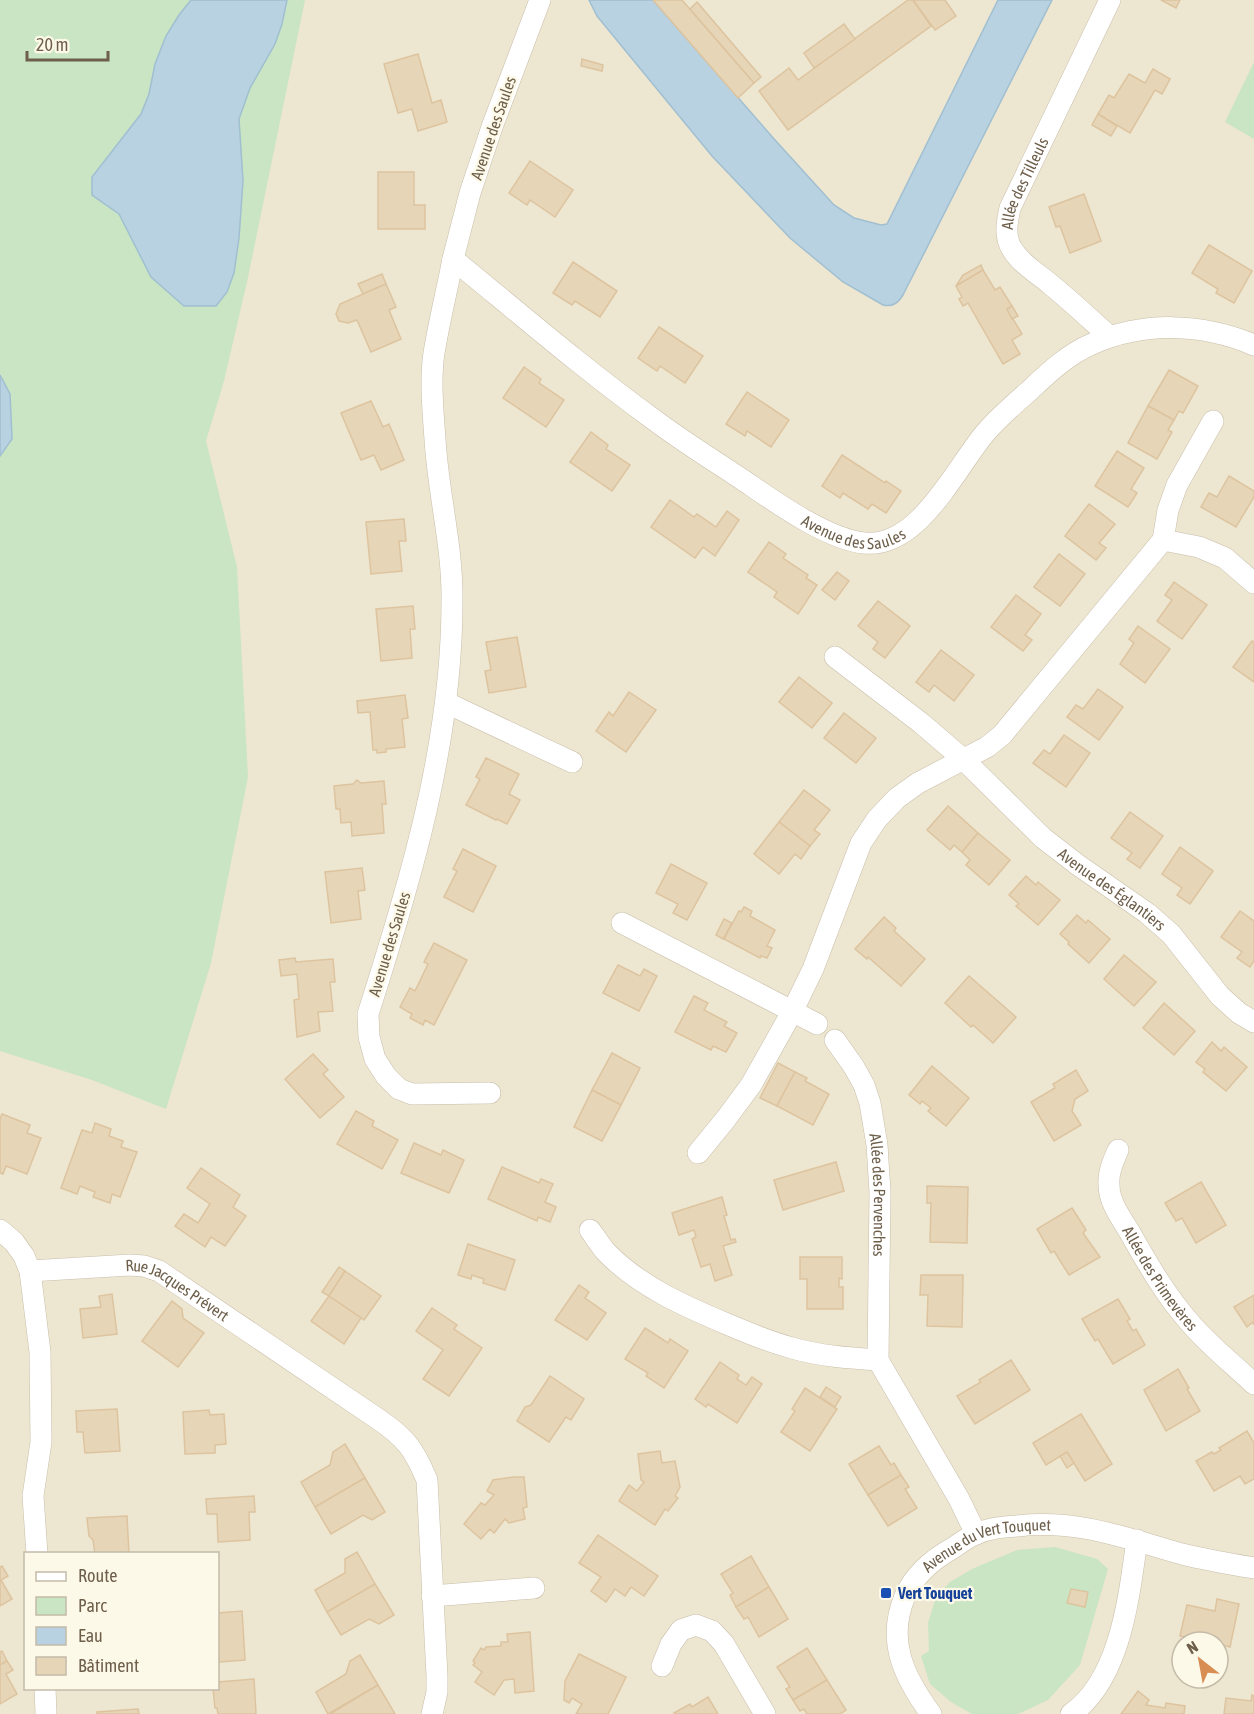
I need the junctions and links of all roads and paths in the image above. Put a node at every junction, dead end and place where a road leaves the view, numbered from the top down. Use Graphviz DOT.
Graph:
graph roads {
  1 [pos="540,0"];
  2 [pos="1110,0"];
  3 [pos="453,259"];
  4 [pos="1110,337"];
  5 [pos="1254,345"];
  6 [pos="1213,420"];
  7 [pos="1163,540"];
  8 [pos="1254,583"];
  9 [pos="835,657"];
  10 [pos="447,703"];
  11 [pos="963,759"];
  12 [pos="572,762"];
  13 [pos="622,923"];
  14 [pos="792,1012"];
  15 [pos="1254,1022"];
  16 [pos="817,1024"];
  17 [pos="835,1040"];
  18 [pos="490,1093"];
  19 [pos="1118,1150"];
  20 [pos="698,1153"];
  21 [pos="0,1230"];
  22 [pos="590,1230"];
  23 [pos="30,1271"];
  24 [pos="878,1360"];
  25 [pos="1254,1384"];
  26 [pos="976,1534"];
  27 [pos="1137,1540"];
  28 [pos="37,1552"];
  29 [pos="1254,1568"];
  30 [pos="534,1588"];
  31 [pos="432,1596"];
  32 [pos="662,1666"];
  33 [pos="45,1690"];
  34 [pos="46,1714"];
  35 [pos="432,1714"];
  36 [pos="765,1714"];
  37 [pos="931,1714"];
  38 [pos="1071,1714"];
  1 -- 3 [label="street, Avenue des Saules"];
  2 -- 4 [label="street, Allée des Tilleuls"];
  3 -- 4 [label="street, Avenue des Saules"];
  3 -- 10 [label="street, Avenue des Saules"];
  4 -- 5 [label="street, Avenue des Saules"];
  6 -- 7 [label="street"];
  7 -- 8 [label="street"];
  7 -- 11 [label="street"];
  9 -- 11 [label="street, Avenue des Églantiers"];
  10 -- 12 [label="street"];
  10 -- 18 [label="street, Avenue des Saules"];
  11 -- 14 [label="street"];
  11 -- 15 [label="street, Avenue des Églantiers"];
  13 -- 14 [label="street"];
  14 -- 16 [label="street"];
  14 -- 20 [label="street"];
  17 -- 24 [label="street, Allée des Pervenches"];
  19 -- 25 [label="street, Allée des Primevères"];
  21 -- 23 [label="street"];
  22 -- 24 [label="street"];
  23 -- 28 [label="street"];
  23 -- 31 [label="street, Rue Jacques Prévert"];
  24 -- 26 [label="street"];
  26 -- 27 [label="street, Avenue du Vert Touquet"];
  26 -- 37 [label="street, Avenue du Vert Touquet"];
  27 -- 29 [label="street, Avenue du Vert Touquet"];
  27 -- 38 [label="street"];
  30 -- 31 [label="street"];
  31 -- 35 [label="street, Rue Jacques Prévert"];
  32 -- 36 [label="street"];
  33 -- 34 [label="street"];
}
